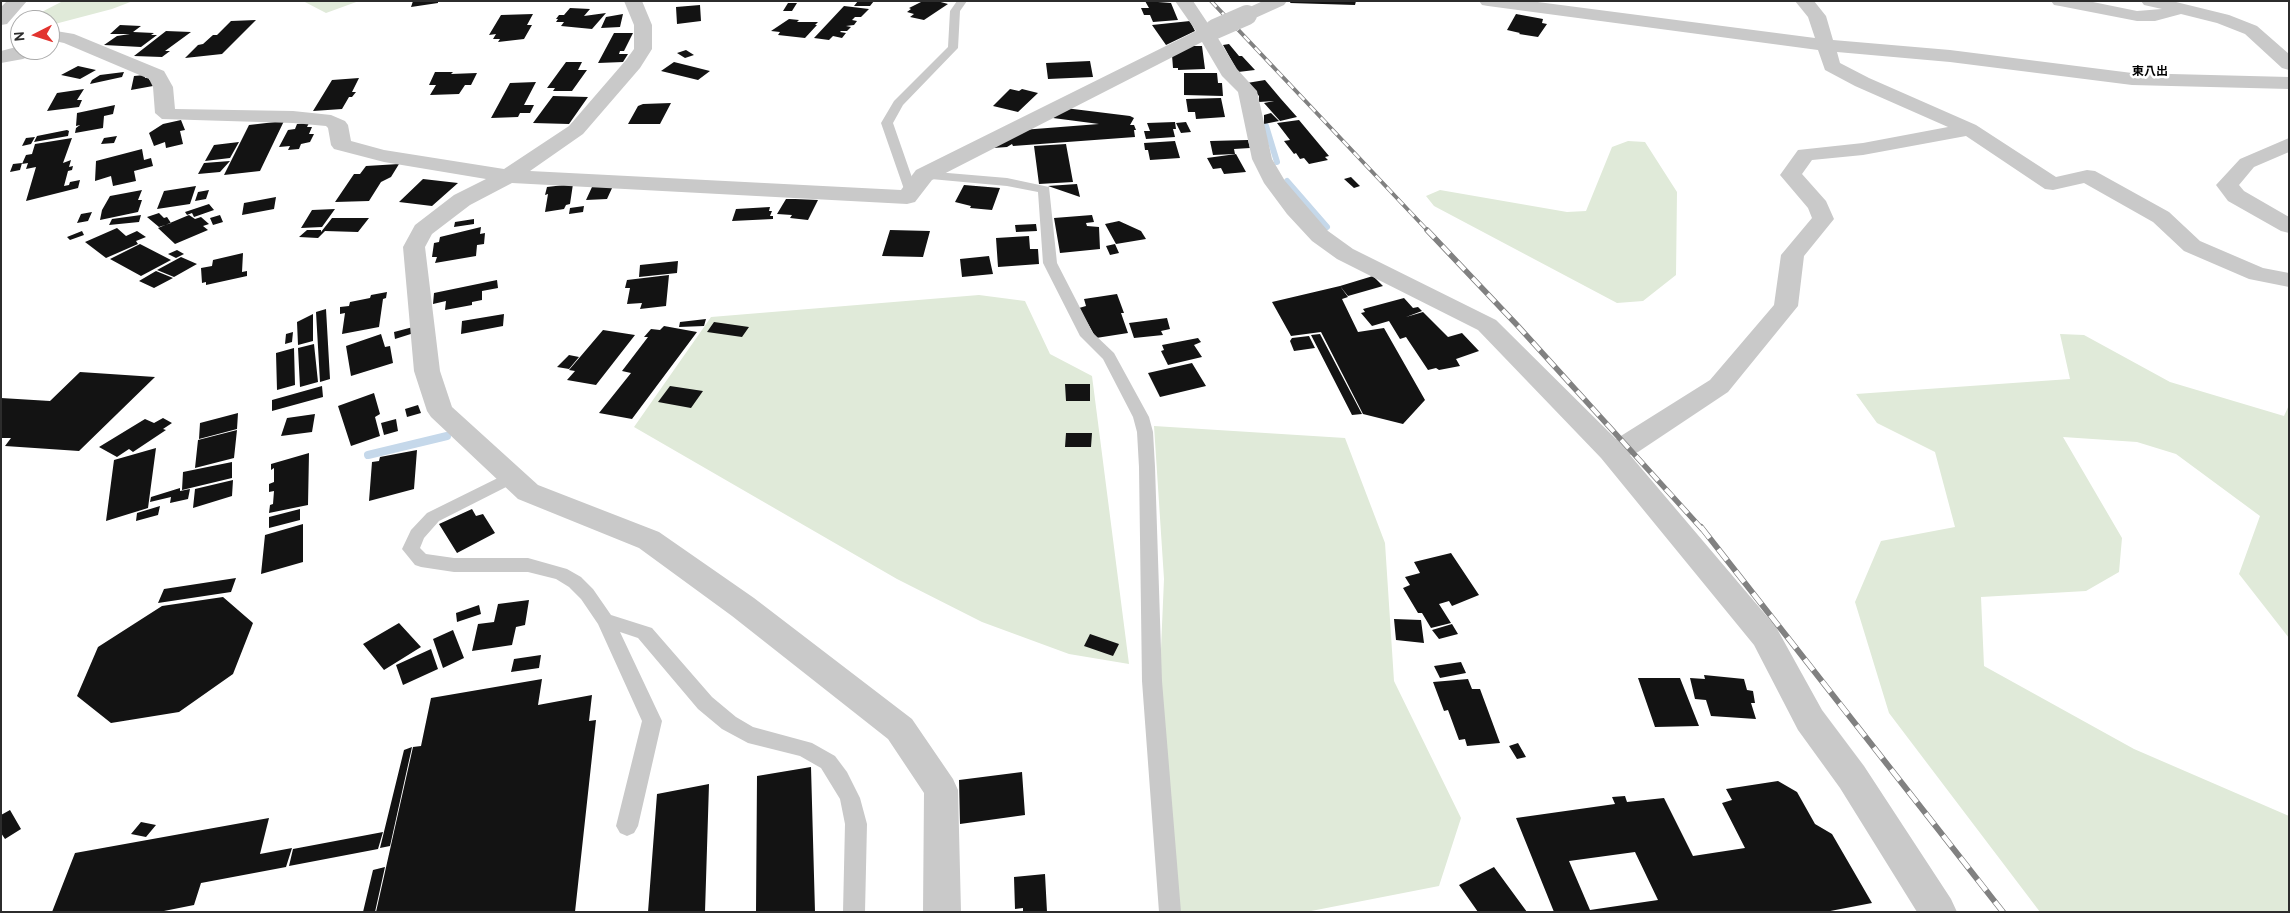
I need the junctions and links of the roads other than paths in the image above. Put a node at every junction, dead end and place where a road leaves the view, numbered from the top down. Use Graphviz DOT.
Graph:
graph roads {
  1 [pos="18,1"];
  2 [pos="633,1"];
  3 [pos="962,1"];
  4 [pos="1184,1"];
  5 [pos="1278,1"];
  6 [pos="1488,1"];
  7 [pos="1804,1"];
  8 [pos="2060,1"];
  9 [pos="2150,1"];
  10 [pos="2185,6"];
  11 [pos="1,20"];
  12 [pos="1211,31"];
  13 [pos="60,36"];
  14 [pos="1824,45"];
  15 [pos="2289,64"];
  16 [pos="2289,83"];
  17 [pos="1969,129"];
  18 [pos="2285,149"];
  19 [pos="924,175"];
  20 [pos="508,176"];
  21 [pos="911,192"];
  22 [pos="2289,226"];
  23 [pos="2288,279"];
  24 [pos="1611,451"];
  25 [pos="512,477"];
  26 [pos="605,620"];
  27 [pos="628,826"];
  28 [pos="854,912"];
  29 [pos="942,912"];
  30 [pos="1170,912"];
  31 [pos="1938,912"];
  1 -- 11 [label="street"];
  2 -- 20 [label="street"];
  3 -- 21 [label="lane"];
  4 -- 12 [label="street"];
  5 -- 12 [label="street, bridge"];
  6 -- 14 [label="street"];
  7 -- 14 [label="street"];
  8 -- 10 [label="street"];
  9 -- 10 [label="street"];
  10 -- 15 [label="street"];
  12 -- 19 [label="street"];
  12 -- 24 [label="street"];
  13 -- 20 [label="street"];
  14 -- 16 [label="street"];
  14 -- 17 [label="street"];
  17 -- 23 [label="street"];
  17 -- 24 [label="street"];
  18 -- 22 [label="street"];
  19 -- 21 [label="street"];
  19 -- 30 [label="lane"];
  20 -- 21 [label="street"];
  20 -- 25 [label="street"];
  24 -- 31 [label="street"];
  25 -- 26 [label="lane"];
  25 -- 29 [label="street"];
  26 -- 27 [label="lane"];
  26 -- 28 [label="lane"];
}
